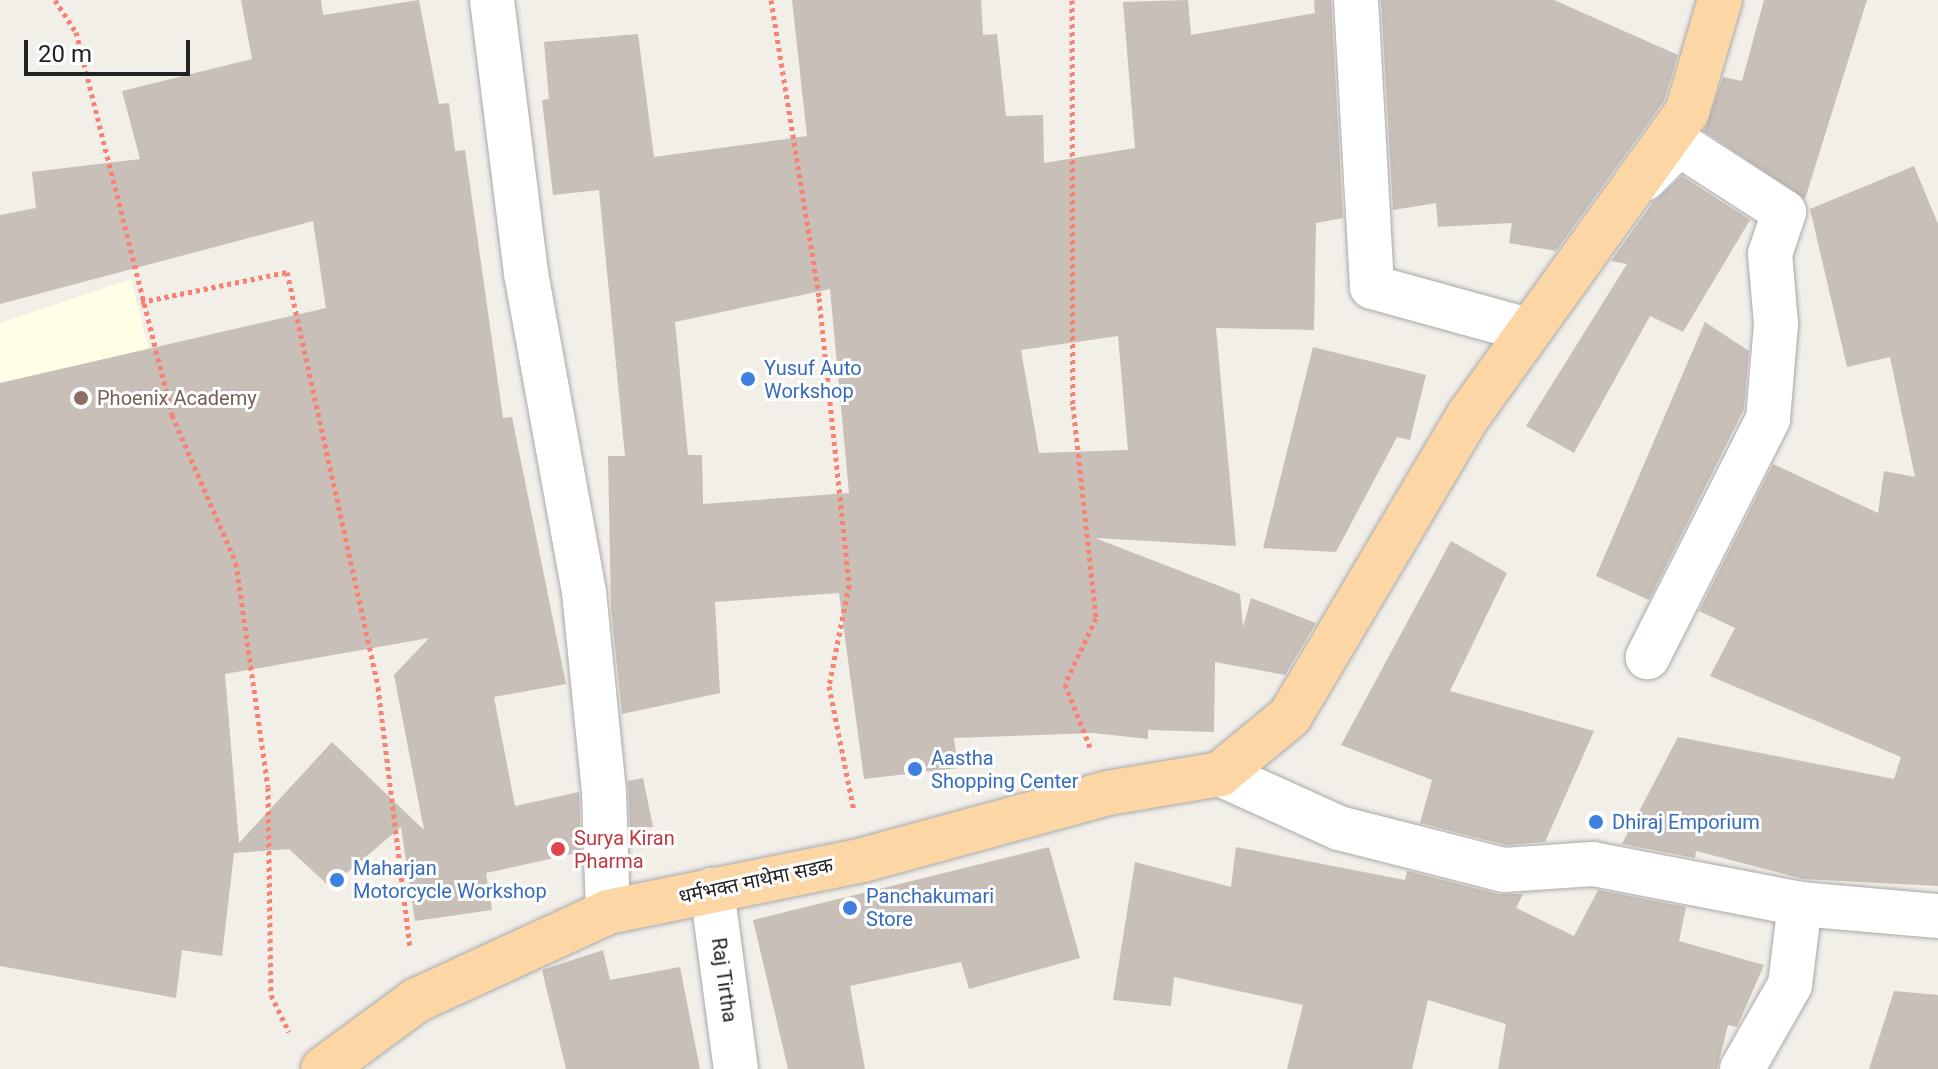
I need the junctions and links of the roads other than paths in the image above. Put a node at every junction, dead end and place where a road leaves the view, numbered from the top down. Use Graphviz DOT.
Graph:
graph roads {
  1 [pos="492,0"];
  2 [pos="1356,0"];
  3 [pos="1720,0"];
  4 [pos="1639,184"];
  5 [pos="1528,330"];
  6 [pos="1648,657"];
  7 [pos="1220,774"];
  8 [pos="712,890"];
  9 [pos="1800,904"];
  10 [pos="608,912"];
  11 [pos="1938,916"];
  12 [pos="309,1057"];
  13 [pos="736,1069"];
  14 [pos="1742,1069"];
  1 -- 10 [label="street"];
  2 -- 5 [label="street"];
  3 -- 4 [label="main road"];
  4 -- 5 [label="main road"];
  4 -- 6 [label="street"];
  5 -- 7 [label="main road"];
  7 -- 8 [label="main road, धर्मभक्त माथेमा सडक"];
  7 -- 9 [label="street"];
  8 -- 10 [label="main road, धर्मभक्त माथेमा सडक"];
  8 -- 13 [label="street, Raj Tirtha"];
  9 -- 11 [label="street"];
  9 -- 14 [label="street"];
  10 -- 12 [label="main road, धर्मभक्त माथेमा सडक"];
}
